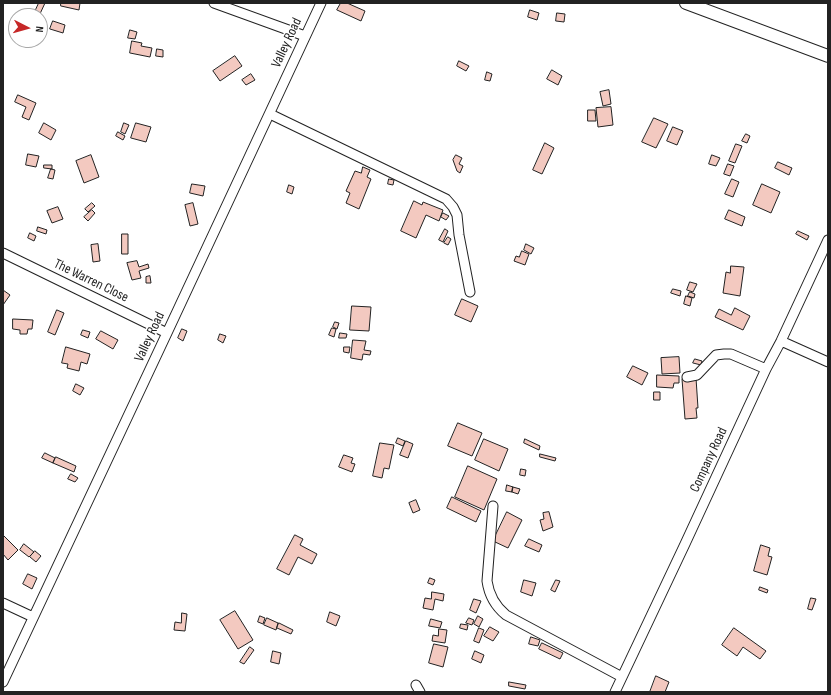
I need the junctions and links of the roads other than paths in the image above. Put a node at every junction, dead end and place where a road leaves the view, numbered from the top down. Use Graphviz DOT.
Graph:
graph roads {
  1 [pos="214,3"];
  2 [pos="321,3"];
  3 [pos="686,3"];
  4 [pos="710,7"];
  5 [pos="305,36"];
  6 [pos="828,56"];
  7 [pos="270,114"];
  8 [pos="828,240"];
  9 [pos="3,253"];
  10 [pos="470,292"];
  11 [pos="167,333"];
  12 [pos="781,341"];
  13 [pos="828,362"];
  14 [pos="766,369"];
  15 [pos="687,377"];
  16 [pos="493,506"];
  17 [pos="3,604"];
  18 [pos="33,617"];
  19 [pos="622,677"];
  20 [pos="3,682"];
  21 [pos="615,692"];
  1 -- 5 [label="street"];
  2 -- 5 [label="street, Valley Road"];
  3 -- 4 [label="main road"];
  4 -- 6 [label="main road"];
  5 -- 7 [label="street, Valley Road"];
  7 -- 10 [label="street"];
  7 -- 11 [label="street, Valley Road"];
  8 -- 12 [label="street, Company Road"];
  9 -- 11 [label="street, The Warren Close"];
  11 -- 18 [label="street, Valley Road"];
  12 -- 13 [label="street"];
  12 -- 14 [label="street, Company Road"];
  14 -- 15 [label="street"];
  14 -- 19 [label="street, Company Road"];
  16 -- 19 [label="street"];
  17 -- 18 [label="street"];
  18 -- 20 [label="street, Valley Road"];
  19 -- 21 [label="street, Company Road"];
}
